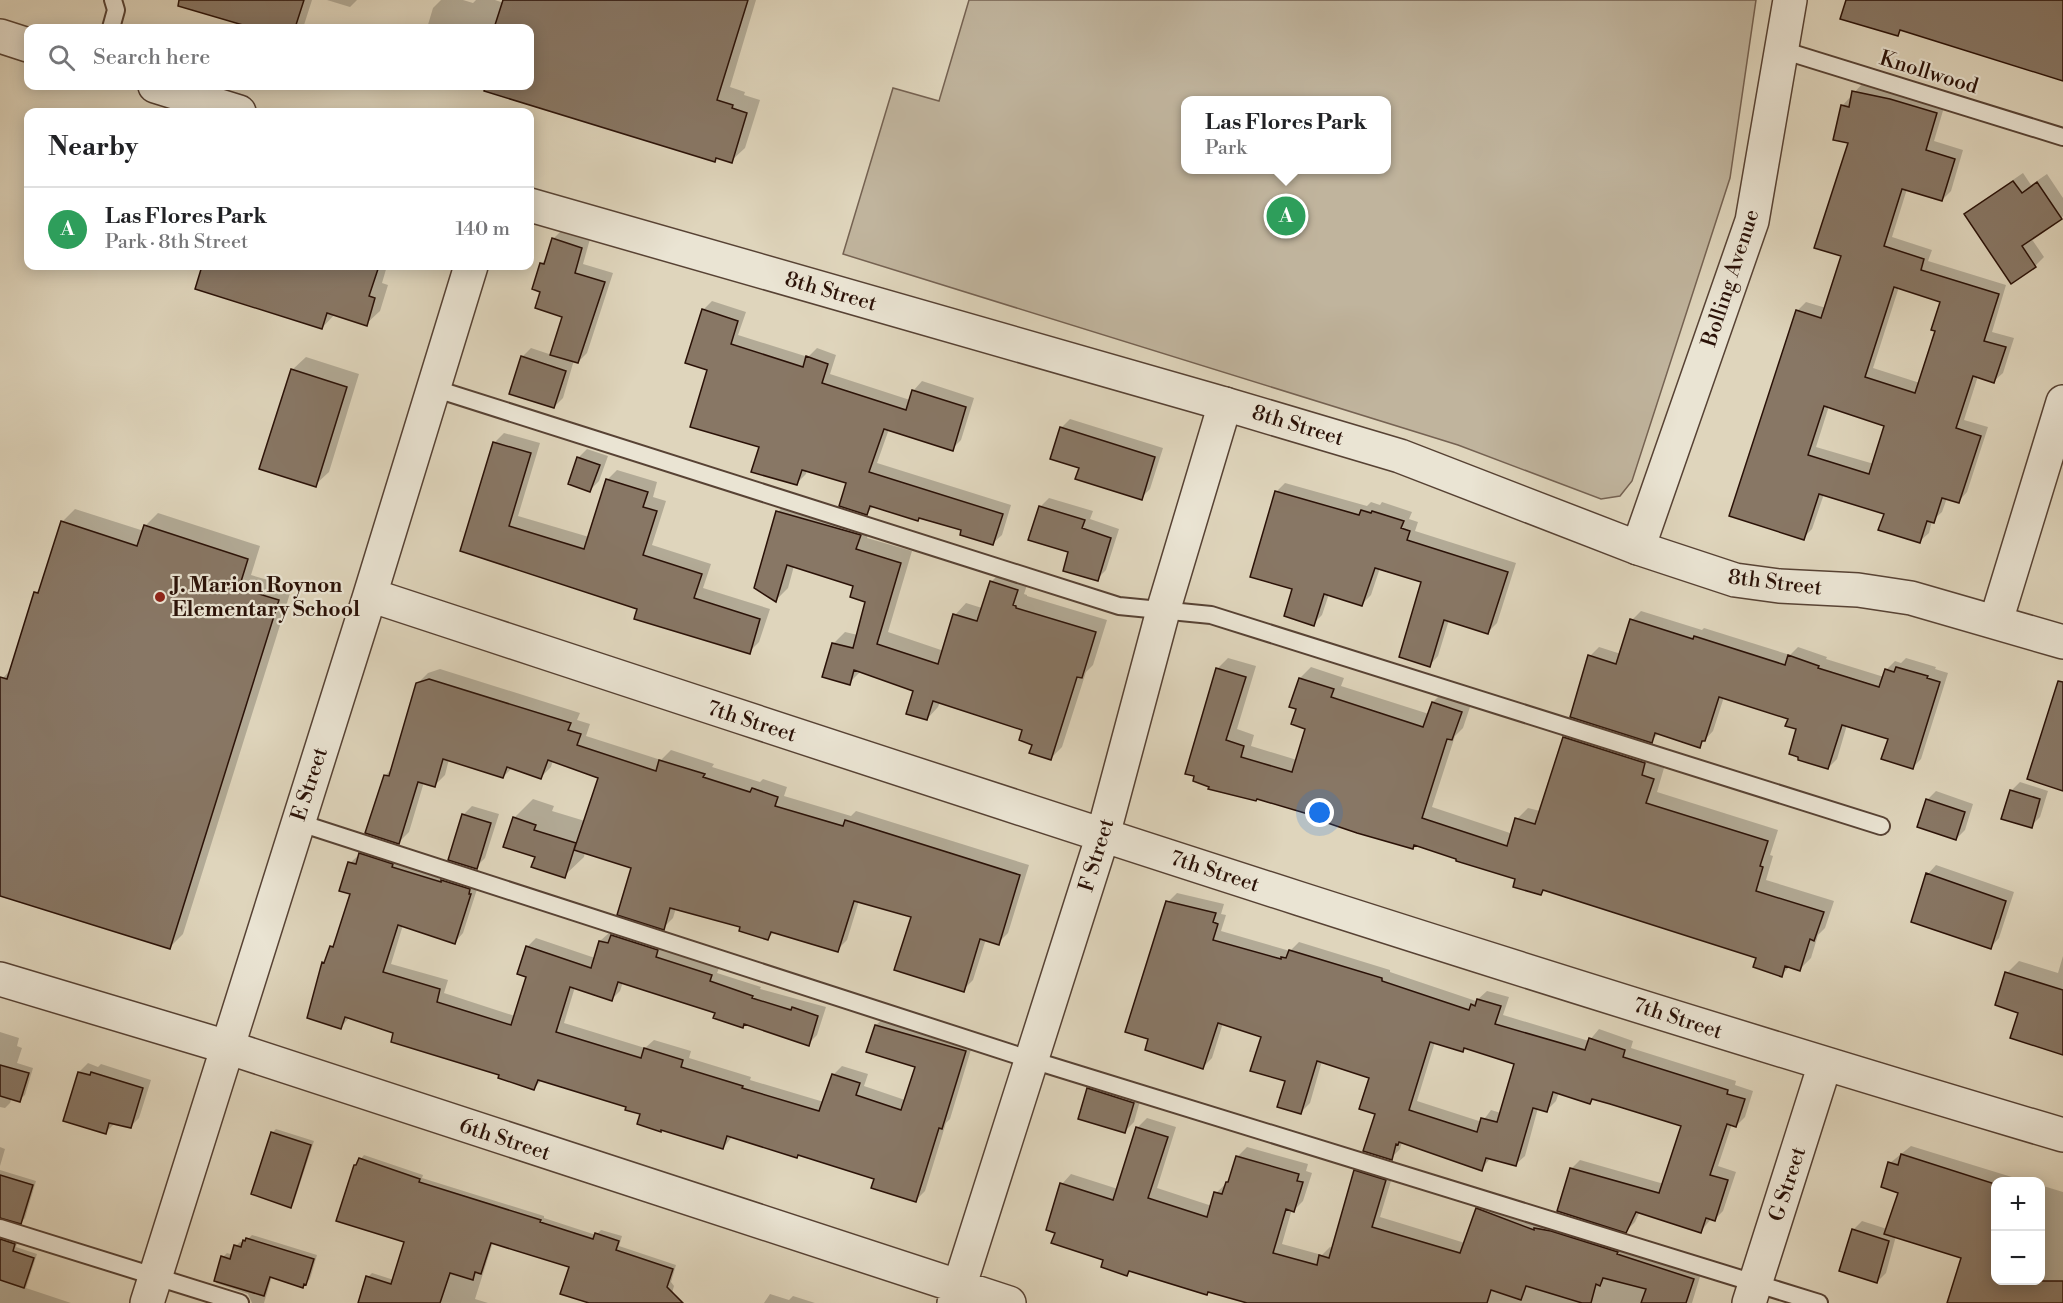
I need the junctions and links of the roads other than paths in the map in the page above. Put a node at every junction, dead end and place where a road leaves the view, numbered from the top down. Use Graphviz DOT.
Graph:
graph roads {
  1 [pos="113,0"];
  2 [pos="1790,0"];
  3 [pos="112,24"];
  4 [pos="0,36"];
  5 [pos="24,44"];
  6 [pos="1782,50"];
  7 [pos="168,90"];
  8 [pos="226,108"];
  9 [pos="2063,137"];
  10 [pos="534,206"];
  11 [pos="470,270"];
  12 [pos="433,388"];
  13 [pos="2063,402"];
  14 [pos="1225,404"];
  15 [pos="1638,548"];
  16 [pos="370,596"];
  17 [pos="1163,611"];
  18 [pos="1996,621"];
  19 [pos="2063,642"];
  20 [pos="297,822"];
  21 [pos="1881,826"];
  22 [pos="1103,836"];
  23 [pos="0,979"];
  24 [pos="227,1047"];
  25 [pos="1032,1060"];
  26 [pos="1825,1064"];
  27 [pos="2063,1135"];
  28 [pos="0,1227"];
  29 [pos="151,1290"];
  30 [pos="1752,1293"];
  31 [pos="956,1295"];
  32 [pos="240,1303"];
  33 [pos="1009,1303"];
  34 [pos="1820,1303"];
  1 -- 3 [label="lane"];
  2 -- 6 [label="street, Bolling Avenue"];
  4 -- 5 [label="street"];
  6 -- 9 [label="lane, Knollwood"];
  6 -- 15 [label="street, Bolling Avenue"];
  7 -- 8 [label="street"];
  10 -- 14 [label="street, 8th Street"];
  11 -- 12 [label="street, E Street"];
  12 -- 16 [label="street, E Street"];
  12 -- 17 [label="lane"];
  13 -- 18 [label="street"];
  14 -- 15 [label="street, 8th Street"];
  14 -- 17 [label="street, F Street"];
  15 -- 18 [label="street, 8th Street"];
  16 -- 20 [label="street, E Street"];
  16 -- 22 [label="street, 7th Street"];
  17 -- 21 [label="lane"];
  17 -- 22 [label="street, F Street"];
  18 -- 19 [label="street, 8th Street"];
  20 -- 24 [label="street, E Street"];
  20 -- 25 [label="lane"];
  22 -- 25 [label="street, F Street"];
  22 -- 26 [label="street, 7th Street"];
  23 -- 24 [label="street, 6th Street"];
  24 -- 29 [label="street, E Street"];
  24 -- 31 [label="street, 6th Street"];
  25 -- 30 [label="lane"];
  25 -- 31 [label="street, F Street"];
  26 -- 27 [label="street, 7th Street"];
  26 -- 30 [label="street, G Street"];
  28 -- 29 [label="lane"];
  29 -- 32 [label="lane"];
  30 -- 34 [label="lane"];
  31 -- 33 [label="street, 6th Street"];
}
